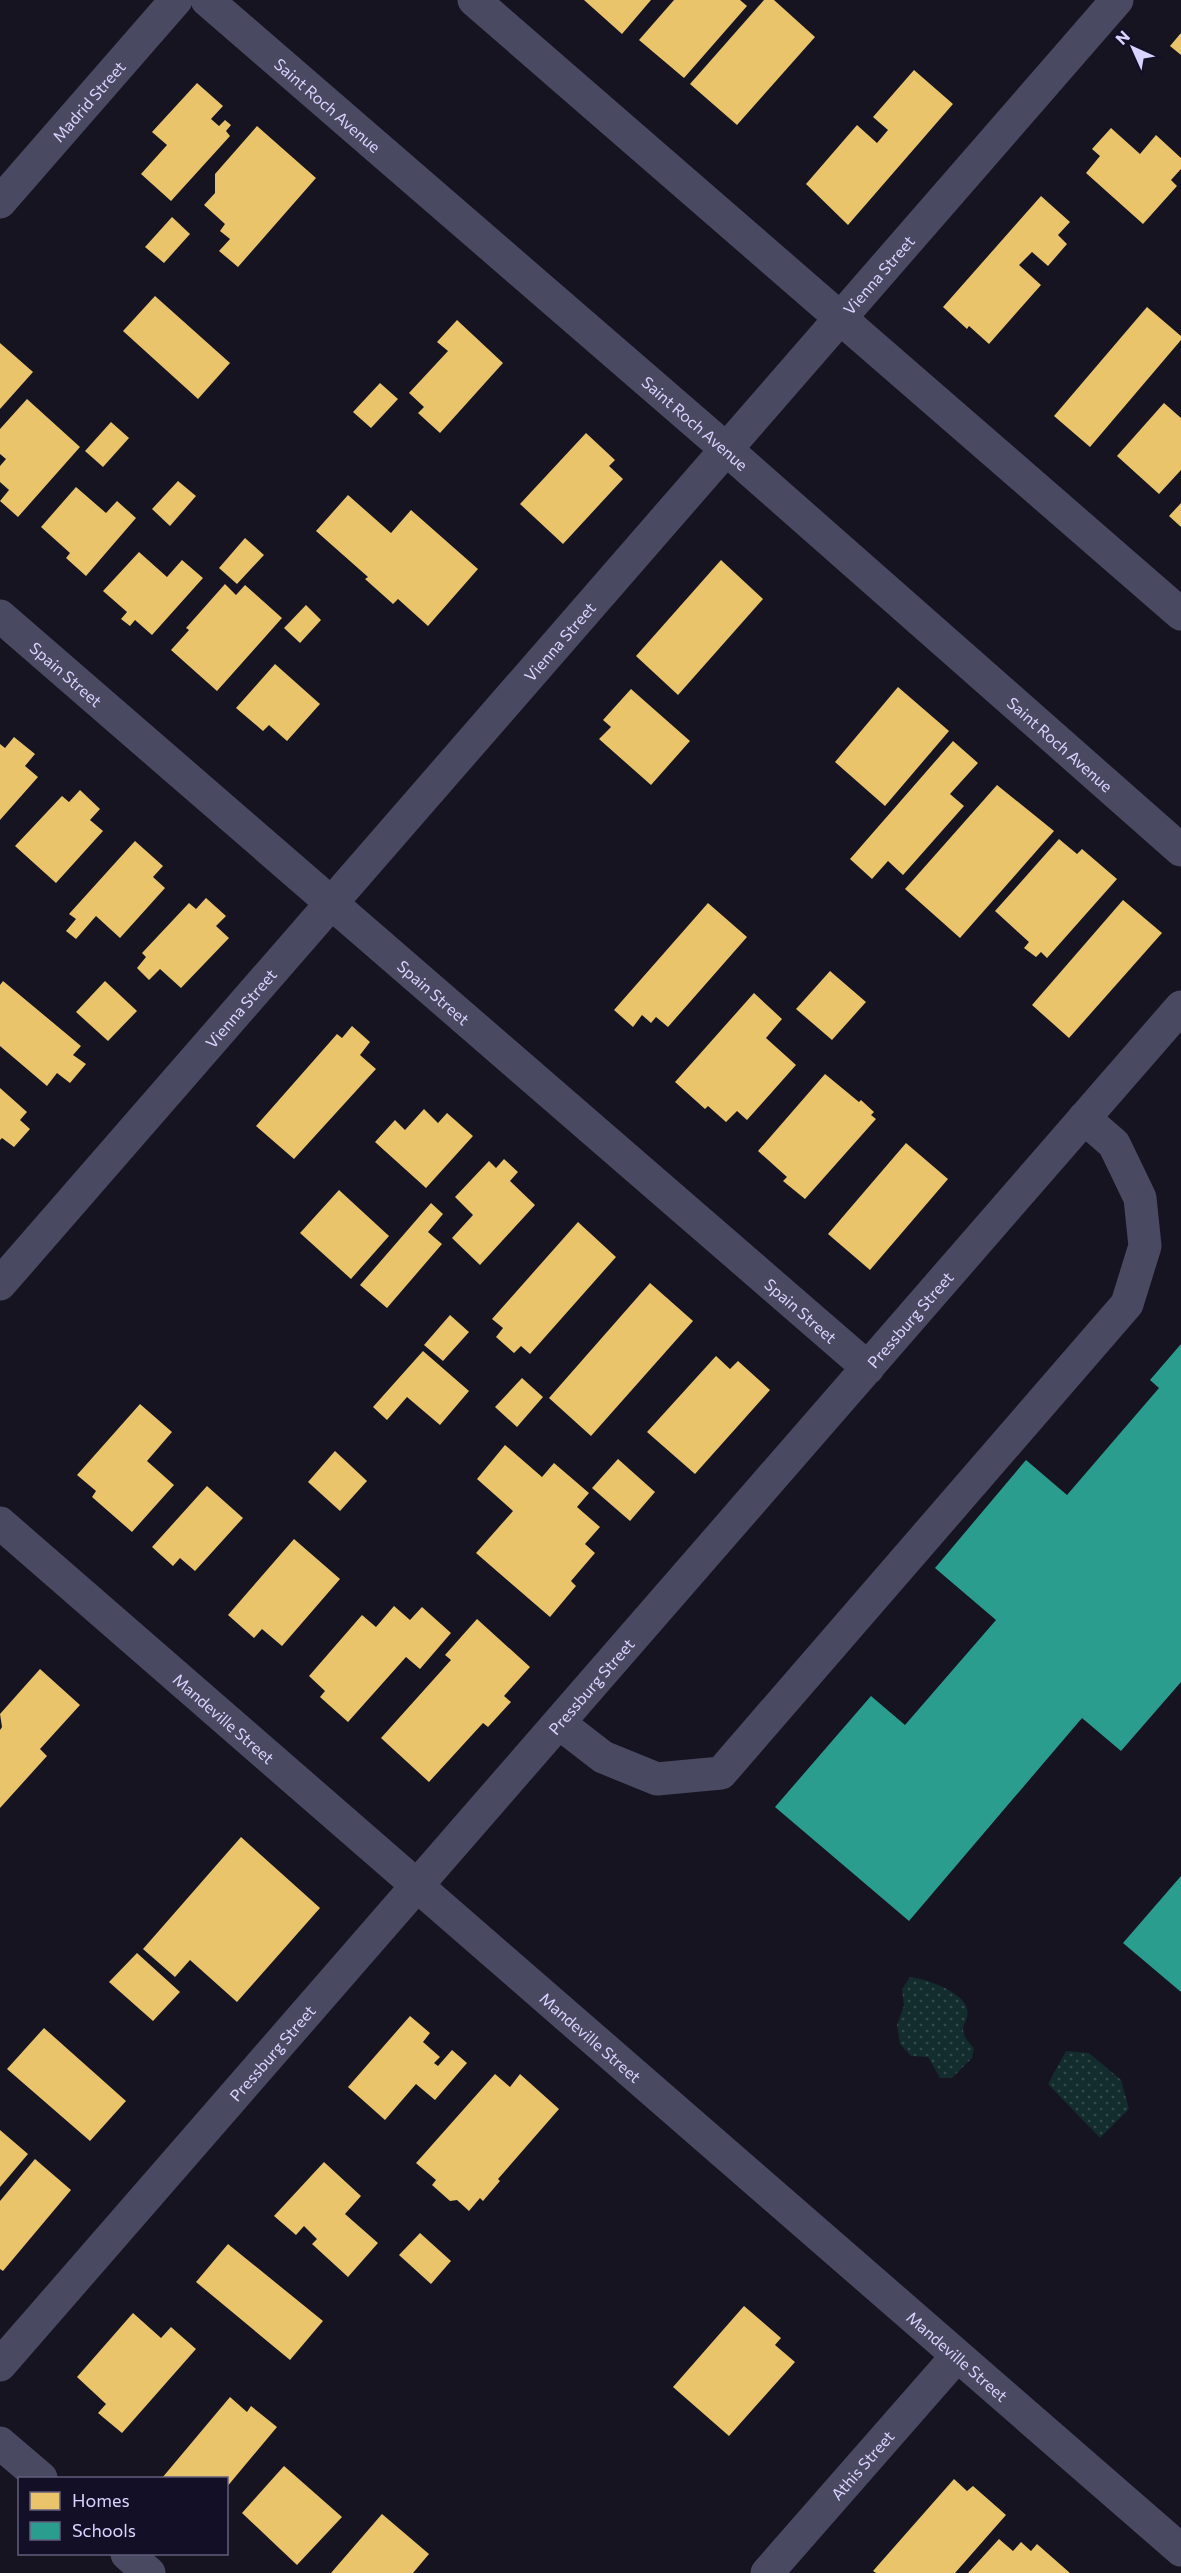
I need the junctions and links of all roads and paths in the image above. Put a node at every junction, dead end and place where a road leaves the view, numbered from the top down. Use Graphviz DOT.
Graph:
graph roads {
  1 [pos="176,0"];
  2 [pos="207,0"];
  3 [pos="474,0"];
  4 [pos="1117,0"];
  5 [pos="0,202"];
  6 [pos="840,318"];
  7 [pos="726,449"];
  8 [pos="1181,614"];
  9 [pos="0,616"];
  10 [pos="1181,850"];
  11 [pos="332,902"];
  12 [pos="1181,1007"];
  13 [pos="1084,1118"];
  14 [pos="0,1284"];
  15 [pos="868,1368"];
  16 [pos="0,1523"];
  17 [pos="559,1723"];
  18 [pos="417,1886"];
  19 [pos="957,2356"];
  20 [pos="0,2365"];
  21 [pos="0,2443"];
  22 [pos="40,2477"];
  23 [pos="1181,2550"];
  24 [pos="129,2555"];
  25 [pos="149,2573"];
  26 [pos="767,2573"];
  1 -- 5 [label="street, Madrid Street"];
  2 -- 7 [label="street, Saint Roch Avenue"];
  3 -- 6 [label="street"];
  4 -- 6 [label="street, Vienna Street"];
  6 -- 7 [label="street, Vienna Street"];
  6 -- 8 [label="street"];
  7 -- 10 [label="street, Saint Roch Avenue"];
  7 -- 11 [label="street, Vienna Street"];
  9 -- 11 [label="street, Spain Street"];
  11 -- 14 [label="street, Vienna Street"];
  11 -- 15 [label="street, Spain Street"];
  12 -- 13 [label="street, Pressburg Street"];
  13 -- 15 [label="street, Pressburg Street"];
  13 -- 17 [label="street"];
  15 -- 17 [label="street, Pressburg Street"];
  16 -- 18 [label="street, Mandeville Street"];
  17 -- 18 [label="street, Pressburg Street"];
  18 -- 19 [label="street, Mandeville Street"];
  18 -- 20 [label="street, Pressburg Street"];
  19 -- 23 [label="street, Mandeville Street"];
  19 -- 26 [label="street, Athis Street"];
  21 -- 22 [label="street"];
  24 -- 25 [label="street"];
}
